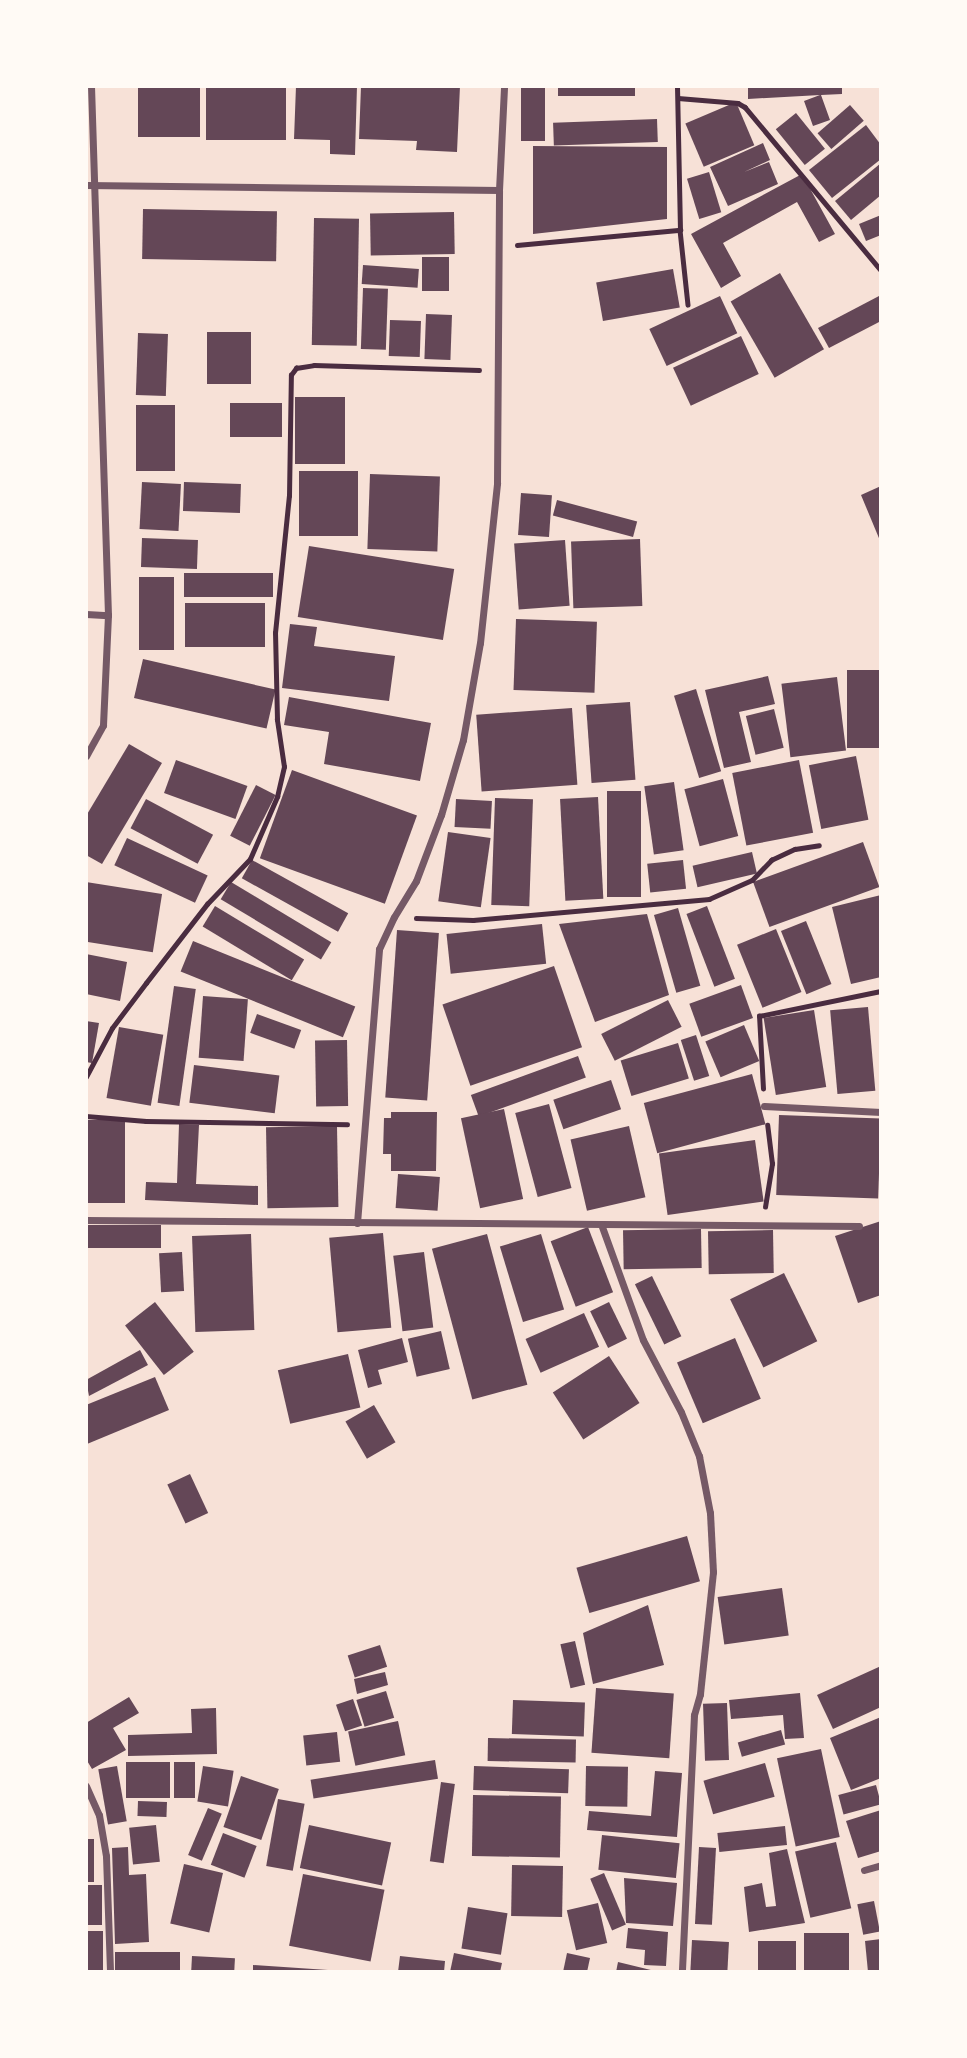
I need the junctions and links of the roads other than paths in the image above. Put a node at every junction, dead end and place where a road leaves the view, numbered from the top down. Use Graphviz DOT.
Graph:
graph roads {
  1 [pos="91,86"];
  2 [pos="504,86"];
  3 [pos="90,185"];
  4 [pos="499,190"];
  5 [pos="86,614"];
  6 [pos="108,615"];
  7 [pos="86,755"];
  8 [pos="764,1106"];
  9 [pos="881,1112"];
  10 [pos="86,1220"];
  11 [pos="356,1223"];
  12 [pos="601,1224"];
  13 [pos="859,1226"];
  14 [pos="86,1786"];
  15 [pos="881,1866"];
  16 [pos="864,1870"];
  17 [pos="110,1972"];
  18 [pos="682,1972"];
  1 -- 3 [label="street"];
  2 -- 4 [label="street"];
  3 -- 4 [label="street"];
  3 -- 6 [label="street"];
  4 -- 11 [label="street"];
  5 -- 6 [label="street"];
  6 -- 7 [label="street"];
  8 -- 9 [label="street"];
  10 -- 11 [label="street"];
  11 -- 12 [label="street"];
  12 -- 13 [label="street"];
  12 -- 18 [label="street"];
  14 -- 17 [label="street"];
  15 -- 16 [label="street"];
}
